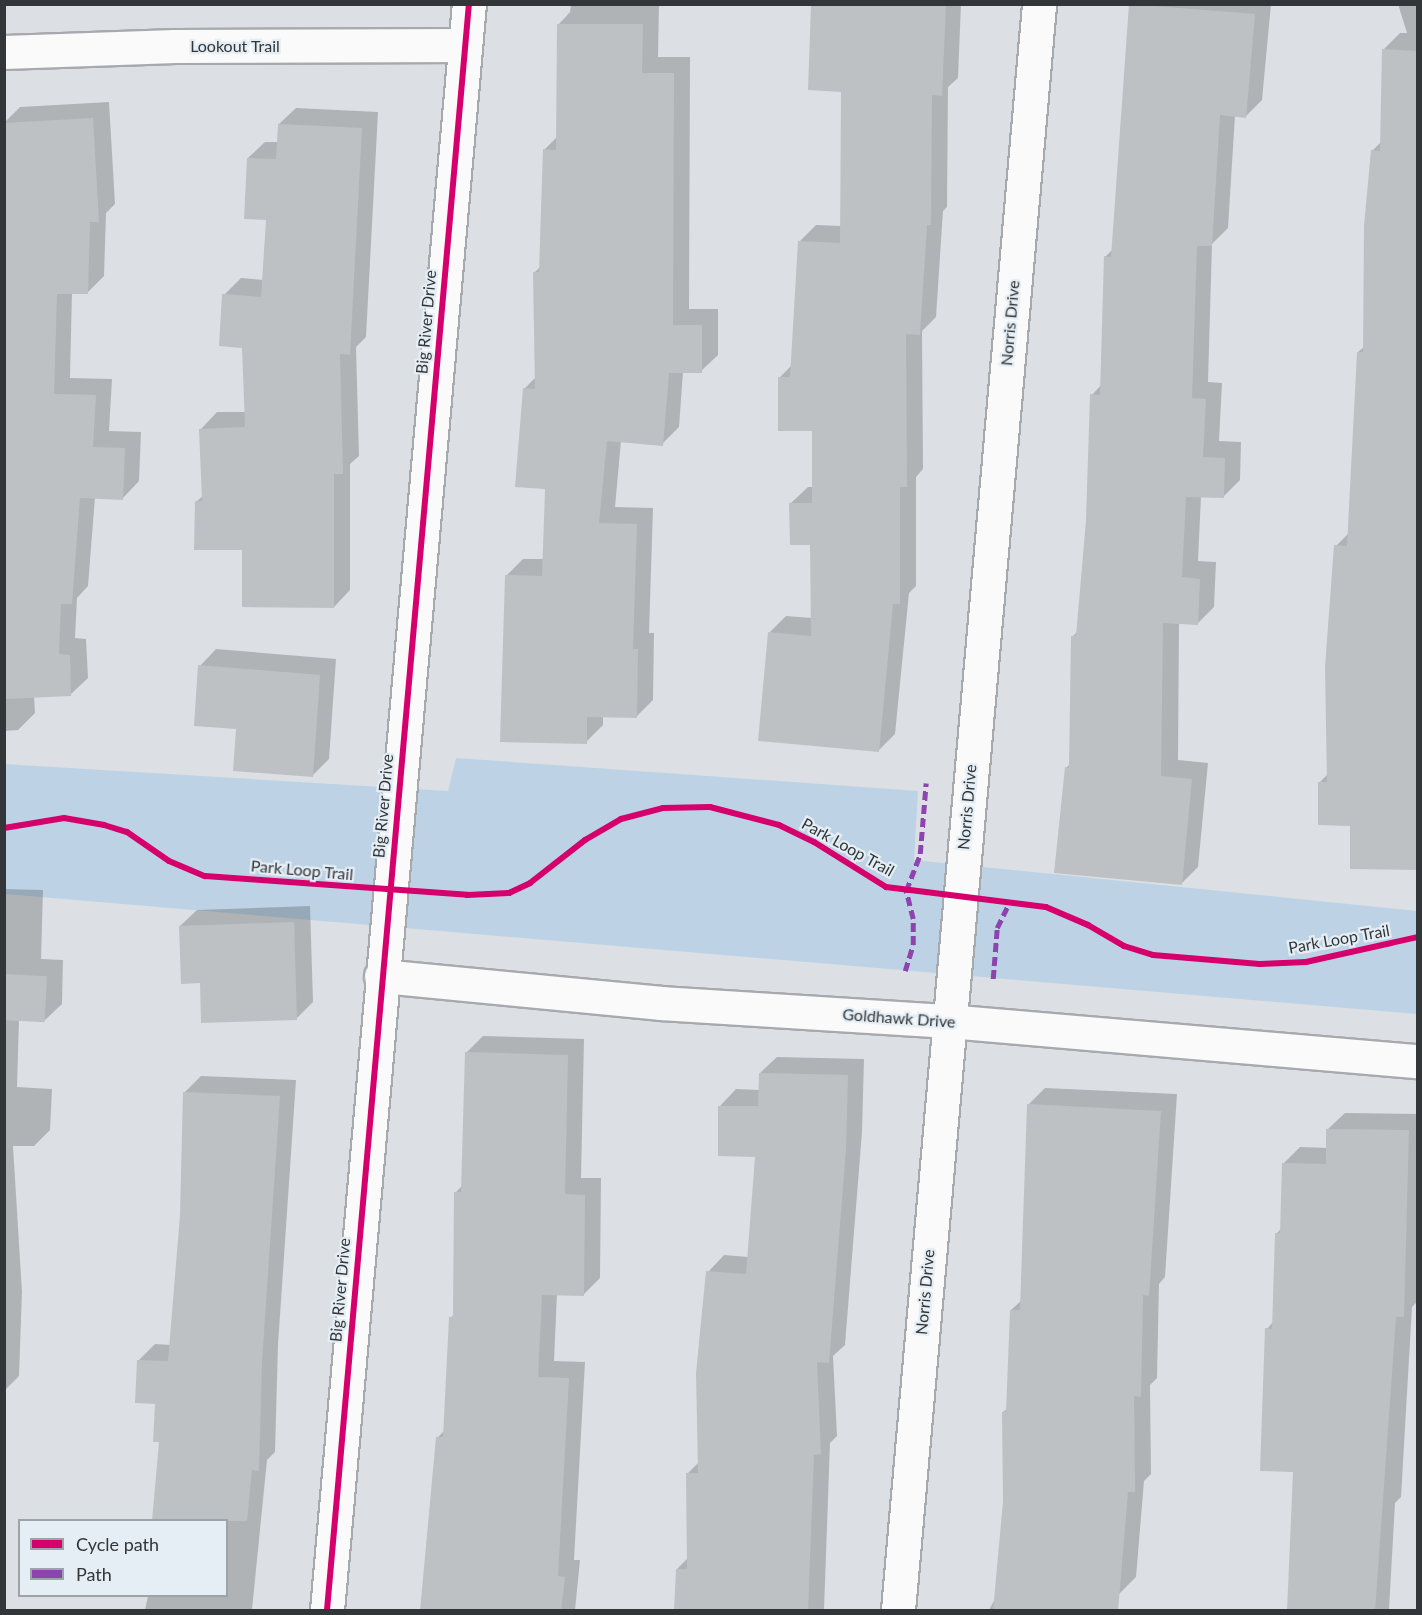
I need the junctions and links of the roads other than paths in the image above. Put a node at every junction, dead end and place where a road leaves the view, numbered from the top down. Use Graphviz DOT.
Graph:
graph roads {
  1 [pos="468,4"];
  2 [pos="1039,4"];
  3 [pos="465,45"];
  4 [pos="4,52"];
  5 [pos="381,976"];
  6 [pos="948,1021"];
  7 [pos="1418,1061"];
  8 [pos="327,1611"];
  9 [pos="898,1611"];
  1 -- 3 [label="street, Big River Drive"];
  2 -- 6 [label="street, Norris Drive"];
  3 -- 4 [label="street, Lookout Trail"];
  3 -- 5 [label="street, Big River Drive"];
  5 -- 6 [label="street, Goldhawk Drive"];
  5 -- 8 [label="street, Big River Drive"];
  6 -- 7 [label="street, Goldhawk Drive"];
  6 -- 9 [label="street, Norris Drive"];
}
